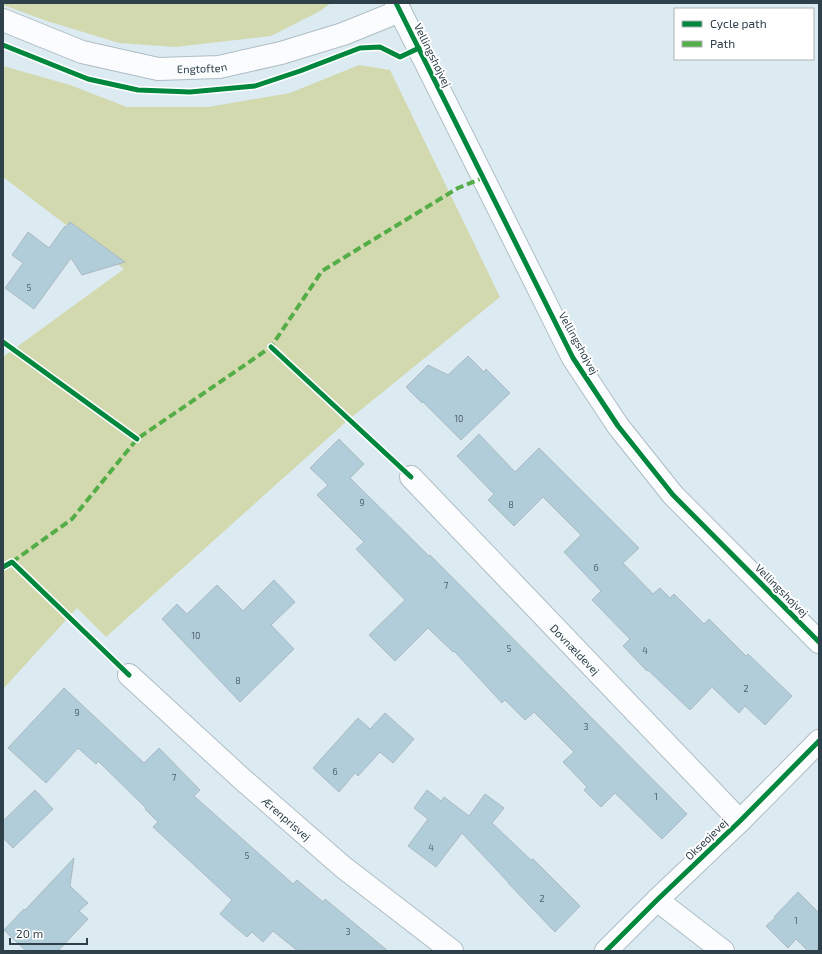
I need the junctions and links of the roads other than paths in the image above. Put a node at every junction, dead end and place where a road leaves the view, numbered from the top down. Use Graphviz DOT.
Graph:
graph roads {
  1 [pos="398,7"];
  2 [pos="3,20"];
  3 [pos="411,477"];
  4 [pos="819,642"];
  5 [pos="129,675"];
  6 [pos="819,742"];
  7 [pos="740,821"];
  8 [pos="657,900"];
  9 [pos="452,951"];
  10 [pos="606,951"];
  11 [pos="723,951"];
  1 -- 2 [label="street, Engtoften"];
  1 -- 4 [label="street, Vellingshøjvej"];
  3 -- 7 [label="street, Døvnældevej"];
  5 -- 9 [label="street, Ærenprisvej"];
  6 -- 7 [label="street, Okseøjevej"];
  7 -- 8 [label="street, Okseøjevej"];
  8 -- 10 [label="street, Okseøjevej"];
  8 -- 11 [label="street"];
}
